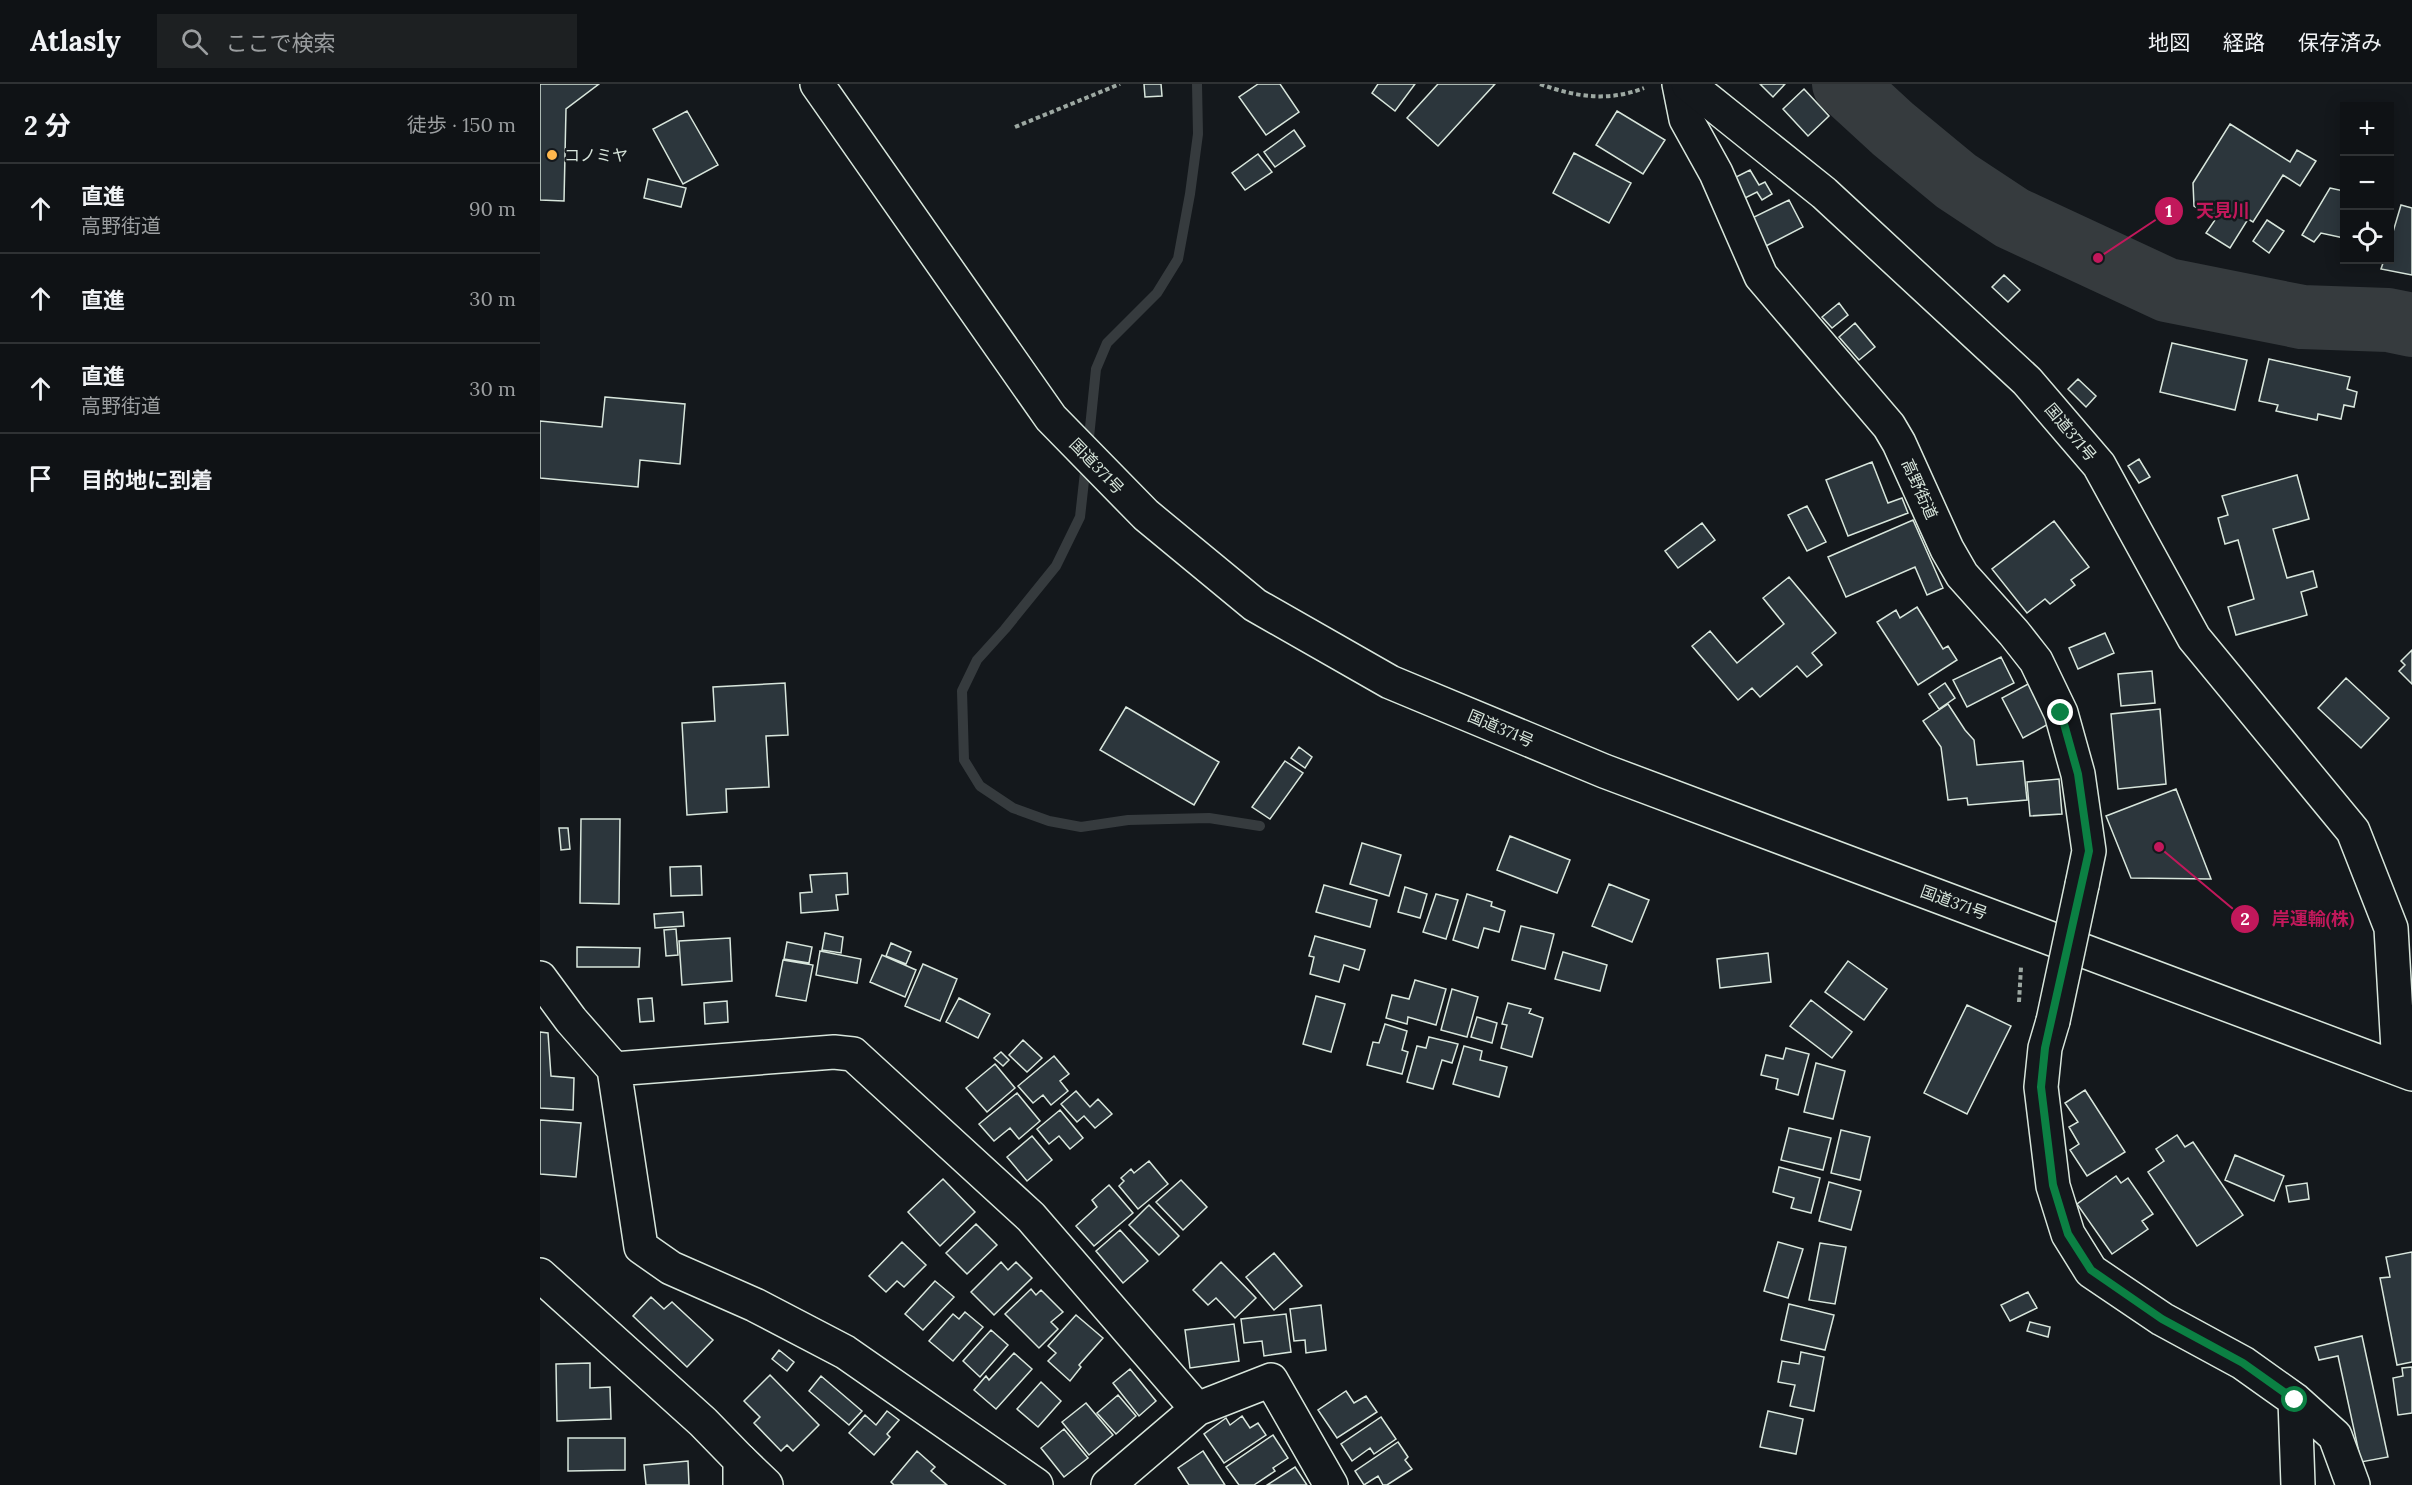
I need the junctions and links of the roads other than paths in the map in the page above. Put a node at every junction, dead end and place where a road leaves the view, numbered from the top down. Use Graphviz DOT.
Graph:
graph roads {
  1 [pos="817,84"];
  2 [pos="1679,84"];
  3 [pos="1688,84"];
  4 [pos="540,978"];
  5 [pos="614,1069"];
  6 [pos="2405,1071"];
  7 [pos="540,1275"];
  8 [pos="2295,1400"];
  9 [pos="1197,1409"];
  10 [pos="740,1473"];
  11 [pos="766,1485"];
  12 [pos="1036,1485"];
  13 [pos="1108,1485"];
  14 [pos="1331,1485"];
  15 [pos="2298,1485"];
  16 [pos="2353,1485"];
  1 -- 6 [label="main road, 国道371号"];
  2 -- 8 [label="main road, 高野街道, bridge"];
  3 -- 6 [label="main road, 国道371号"];
  4 -- 5 [label="main road"];
  5 -- 9 [label="main road"];
  5 -- 12 [label="main road"];
  7 -- 10 [label="main road"];
  8 -- 15 [label="main road"];
  8 -- 16 [label="main road"];
  9 -- 13 [label="main road"];
  9 -- 14 [label="main road"];
  10 -- 11 [label="main road"];
}
